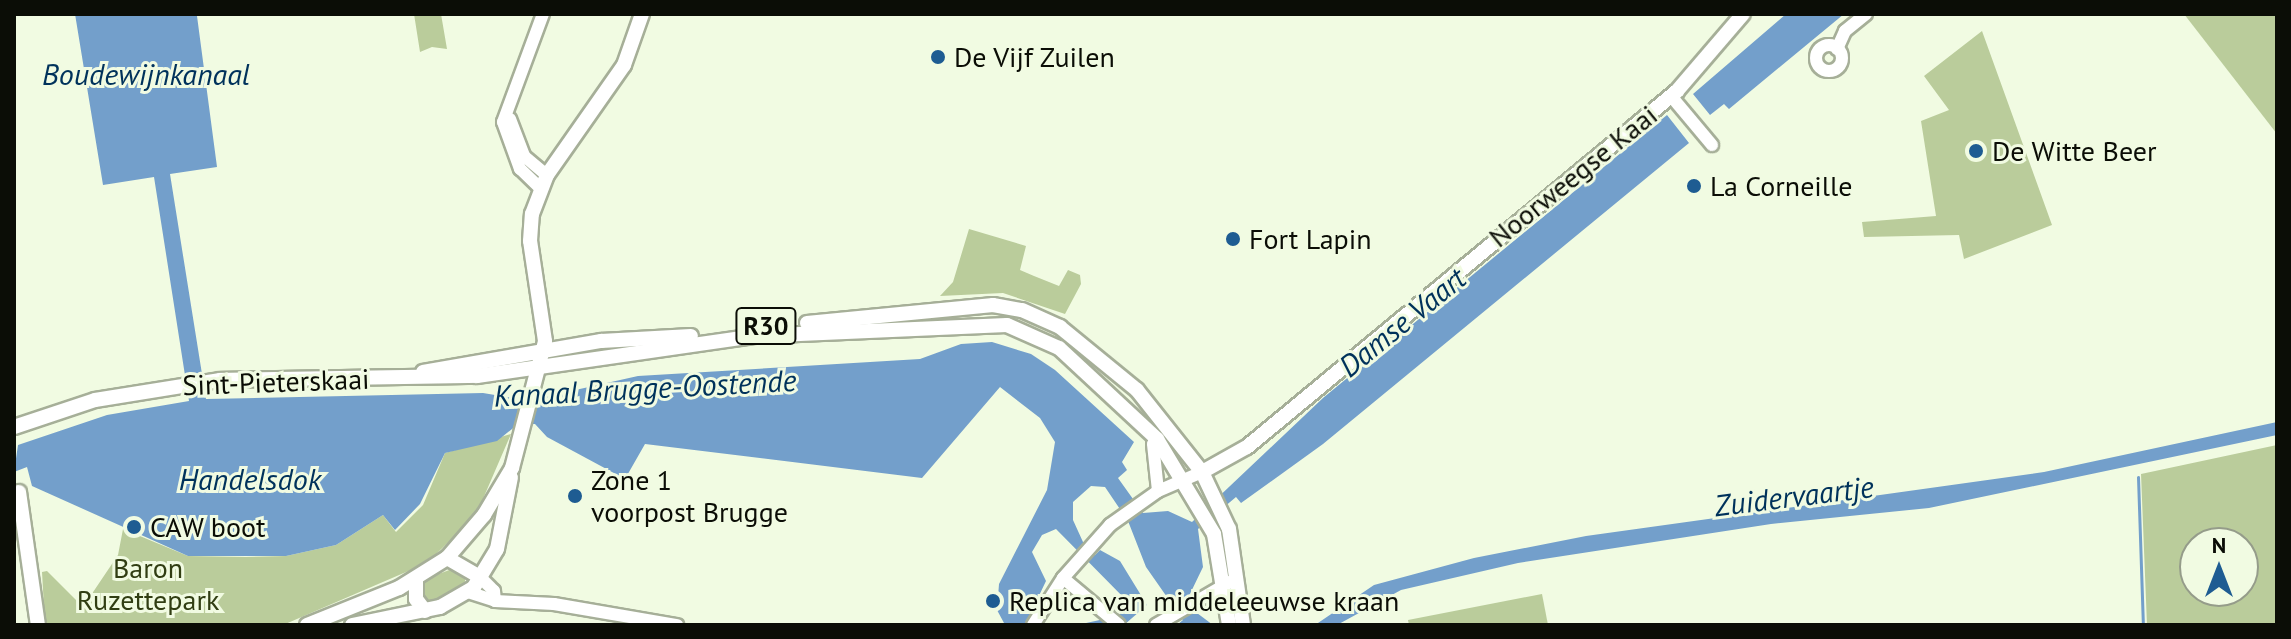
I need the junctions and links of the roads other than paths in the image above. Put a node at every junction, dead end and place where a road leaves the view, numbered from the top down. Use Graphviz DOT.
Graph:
graph roads {
  1 [pos="543,14"];
  2 [pos="642,14"];
  3 [pos="1743,14"];
  4 [pos="1866,14"];
  5 [pos="1837,49"];
  6 [pos="1671,96"];
  7 [pos="1712,145"];
  8 [pos="544,181"];
  9 [pos="544,350"];
  10 [pos="539,369"];
  11 [pos="399,378"];
  12 [pos="14,427"];
  13 [pos="1157,439"];
  14 [pos="512,468"];
  15 [pos="1202,472"];
  16 [pos="1184,478"];
  17 [pos="1158,491"];
  18 [pos="19,492"];
  19 [pos="447,558"];
  20 [pos="481,578"];
  21 [pos="1063,578"];
  22 [pos="416,579"];
  23 [pos="1236,579"];
  24 [pos="1221,587"];
  25 [pos="468,592"];
  26 [pos="495,601"];
  27 [pos="425,611"];
  28 [pos="1115,621"];
  29 [pos="38,625"];
  30 [pos="307,625"];
  31 [pos="352,625"];
  32 [pos="677,625"];
  33 [pos="1033,625"];
  34 [pos="1156,625"];
  35 [pos="1229,625"];
  36 [pos="1243,625"];
  1 -- 8 [label="street"];
  2 -- 8 [label="main road"];
  3 -- 6 [label="main road, Noorweegse Kaai"];
  4 -- 5 [label="street"];
  6 -- 7 [label="street"];
  6 -- 15 [label="main road, Noorweegse Kaai"];
  8 -- 9 [label="main road"];
  9 -- 10 [label="main road"];
  9 -- 11 [label="main road, Sint-Pieterskaai / R30"];
  9 -- 15 [label="main road, R30"];
  10 -- 11 [label="main road, Sint-Pieterskaai / R30"];
  10 -- 13 [label="main road, R30"];
  10 -- 14 [label="main road"];
  11 -- 12 [label="main road, Sint-Pieterskaai / R30"];
  13 -- 16 [label="main road, R30"];
  13 -- 17 [label="street"];
  14 -- 19 [label="main road"];
  14 -- 20 [label="main road"];
  15 -- 16 [label="street"];
  15 -- 23 [label="main road, R30"];
  16 -- 17 [label="street"];
  16 -- 24 [label="main road, R30"];
  17 -- 21 [label="street"];
  18 -- 29 [label="main road"];
  19 -- 20 [label="main road"];
  19 -- 22 [label="main road"];
  20 -- 25 [label="main road"];
  20 -- 26 [label="street"];
  21 -- 28 [label="street"];
  21 -- 33 [label="street"];
  22 -- 27 [label="main road"];
  22 -- 30 [label="main road"];
  23 -- 24 [label="street"];
  23 -- 36 [label="main road, R30"];
  24 -- 34 [label="street"];
  24 -- 35 [label="main road, R30"];
  25 -- 26 [label="street"];
  25 -- 27 [label="main road"];
  26 -- 32 [label="street"];
  27 -- 31 [label="main road"];
}
